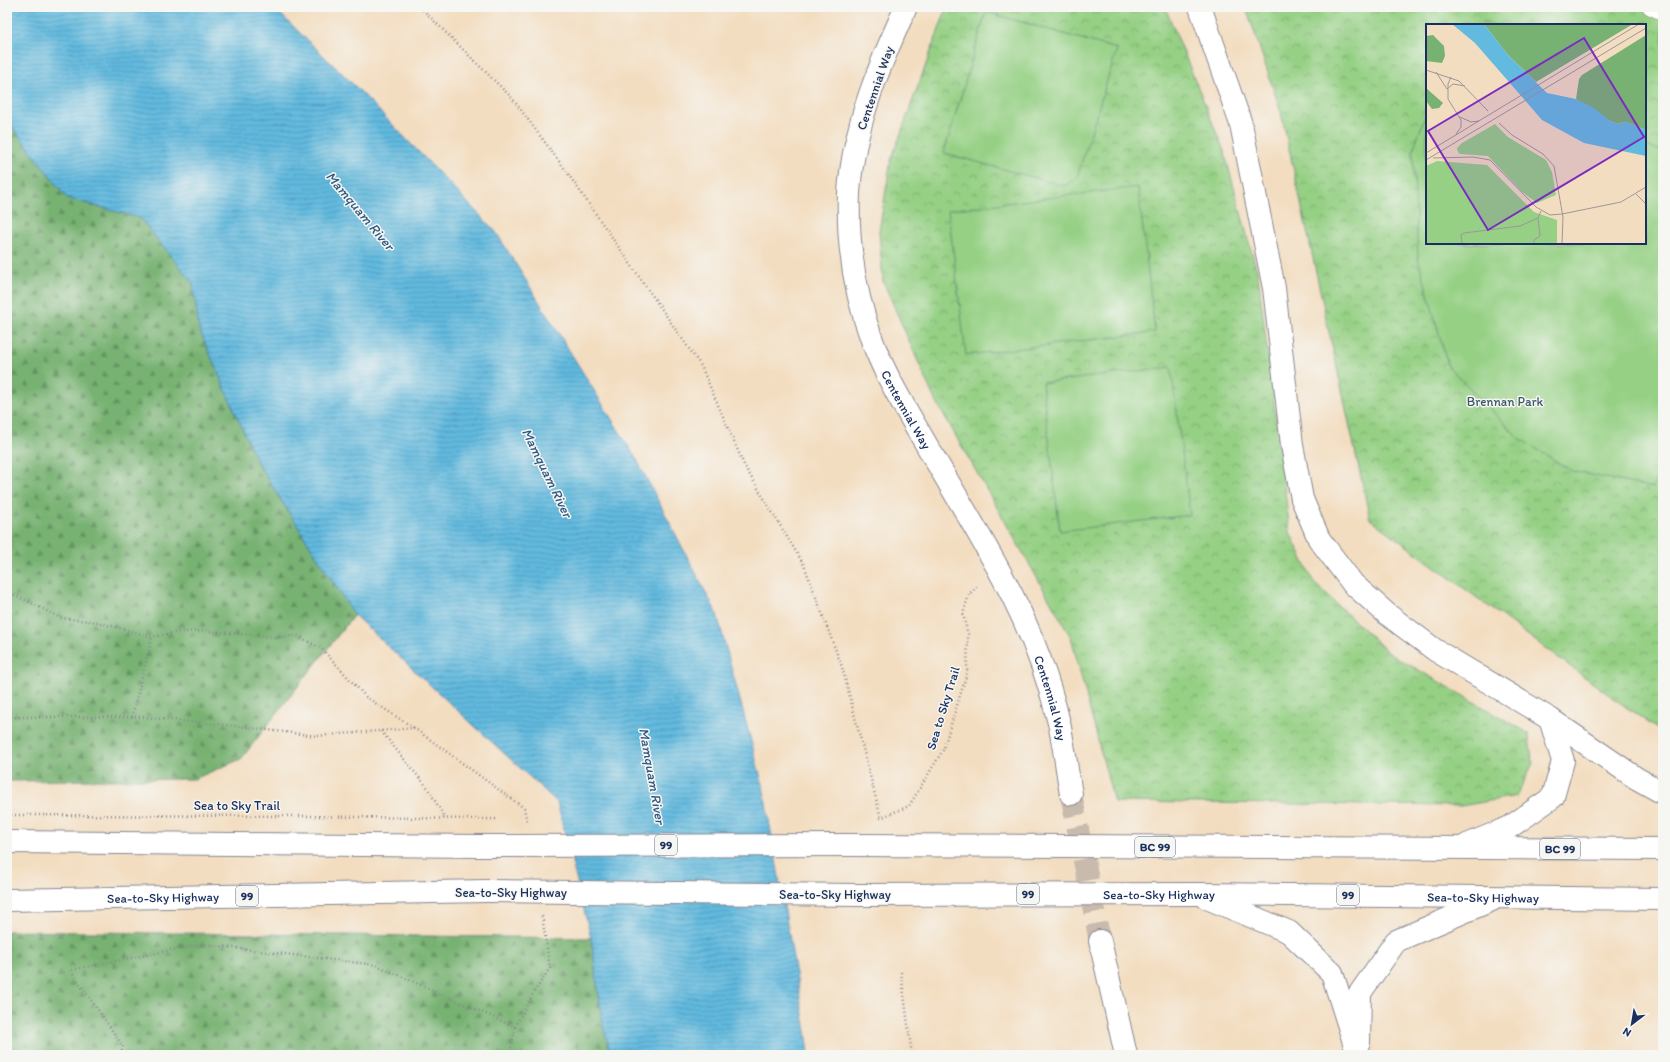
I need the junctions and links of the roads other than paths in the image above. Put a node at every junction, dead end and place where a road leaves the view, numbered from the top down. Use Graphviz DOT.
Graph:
graph roads {
  1 [pos="906,7"];
  2 [pos="1200,7"];
  3 [pos="1650,7"];
  4 [pos="1663,13"];
  5 [pos="1550,719"];
  6 [pos="1663,793"];
  7 [pos="1071,794"];
  8 [pos="7,842"];
  9 [pos="853,845"];
  10 [pos="1457,849"];
  11 [pos="1663,850"];
  12 [pos="1197,894"];
  13 [pos="1500,896"];
  14 [pos="1663,899"];
  15 [pos="7,900"];
  16 [pos="1100,941"];
  17 [pos="1126,1055"];
  18 [pos="1358,1055"];
  1 -- 7 [label="main road, Centennial Way"];
  2 -- 5 [label="main road"];
  3 -- 4 [label="lane"];
  5 -- 6 [label="main road"];
  5 -- 10 [label="main road"];
  8 -- 9 [label="main road, 99, bridge"];
  9 -- 10 [label="main road, BC 99"];
  10 -- 11 [label="main road, BC 99"];
  12 -- 13 [label="main road, Sea-to-Sky Highway / 99"];
  12 -- 15 [label="main road, Sea-to-Sky Highway / 99, bridge"];
  12 -- 18 [label="main road"];
  13 -- 14 [label="main road, Sea-to-Sky Highway / 99"];
  13 -- 18 [label="main road"];
  16 -- 17 [label="main road"];
}
